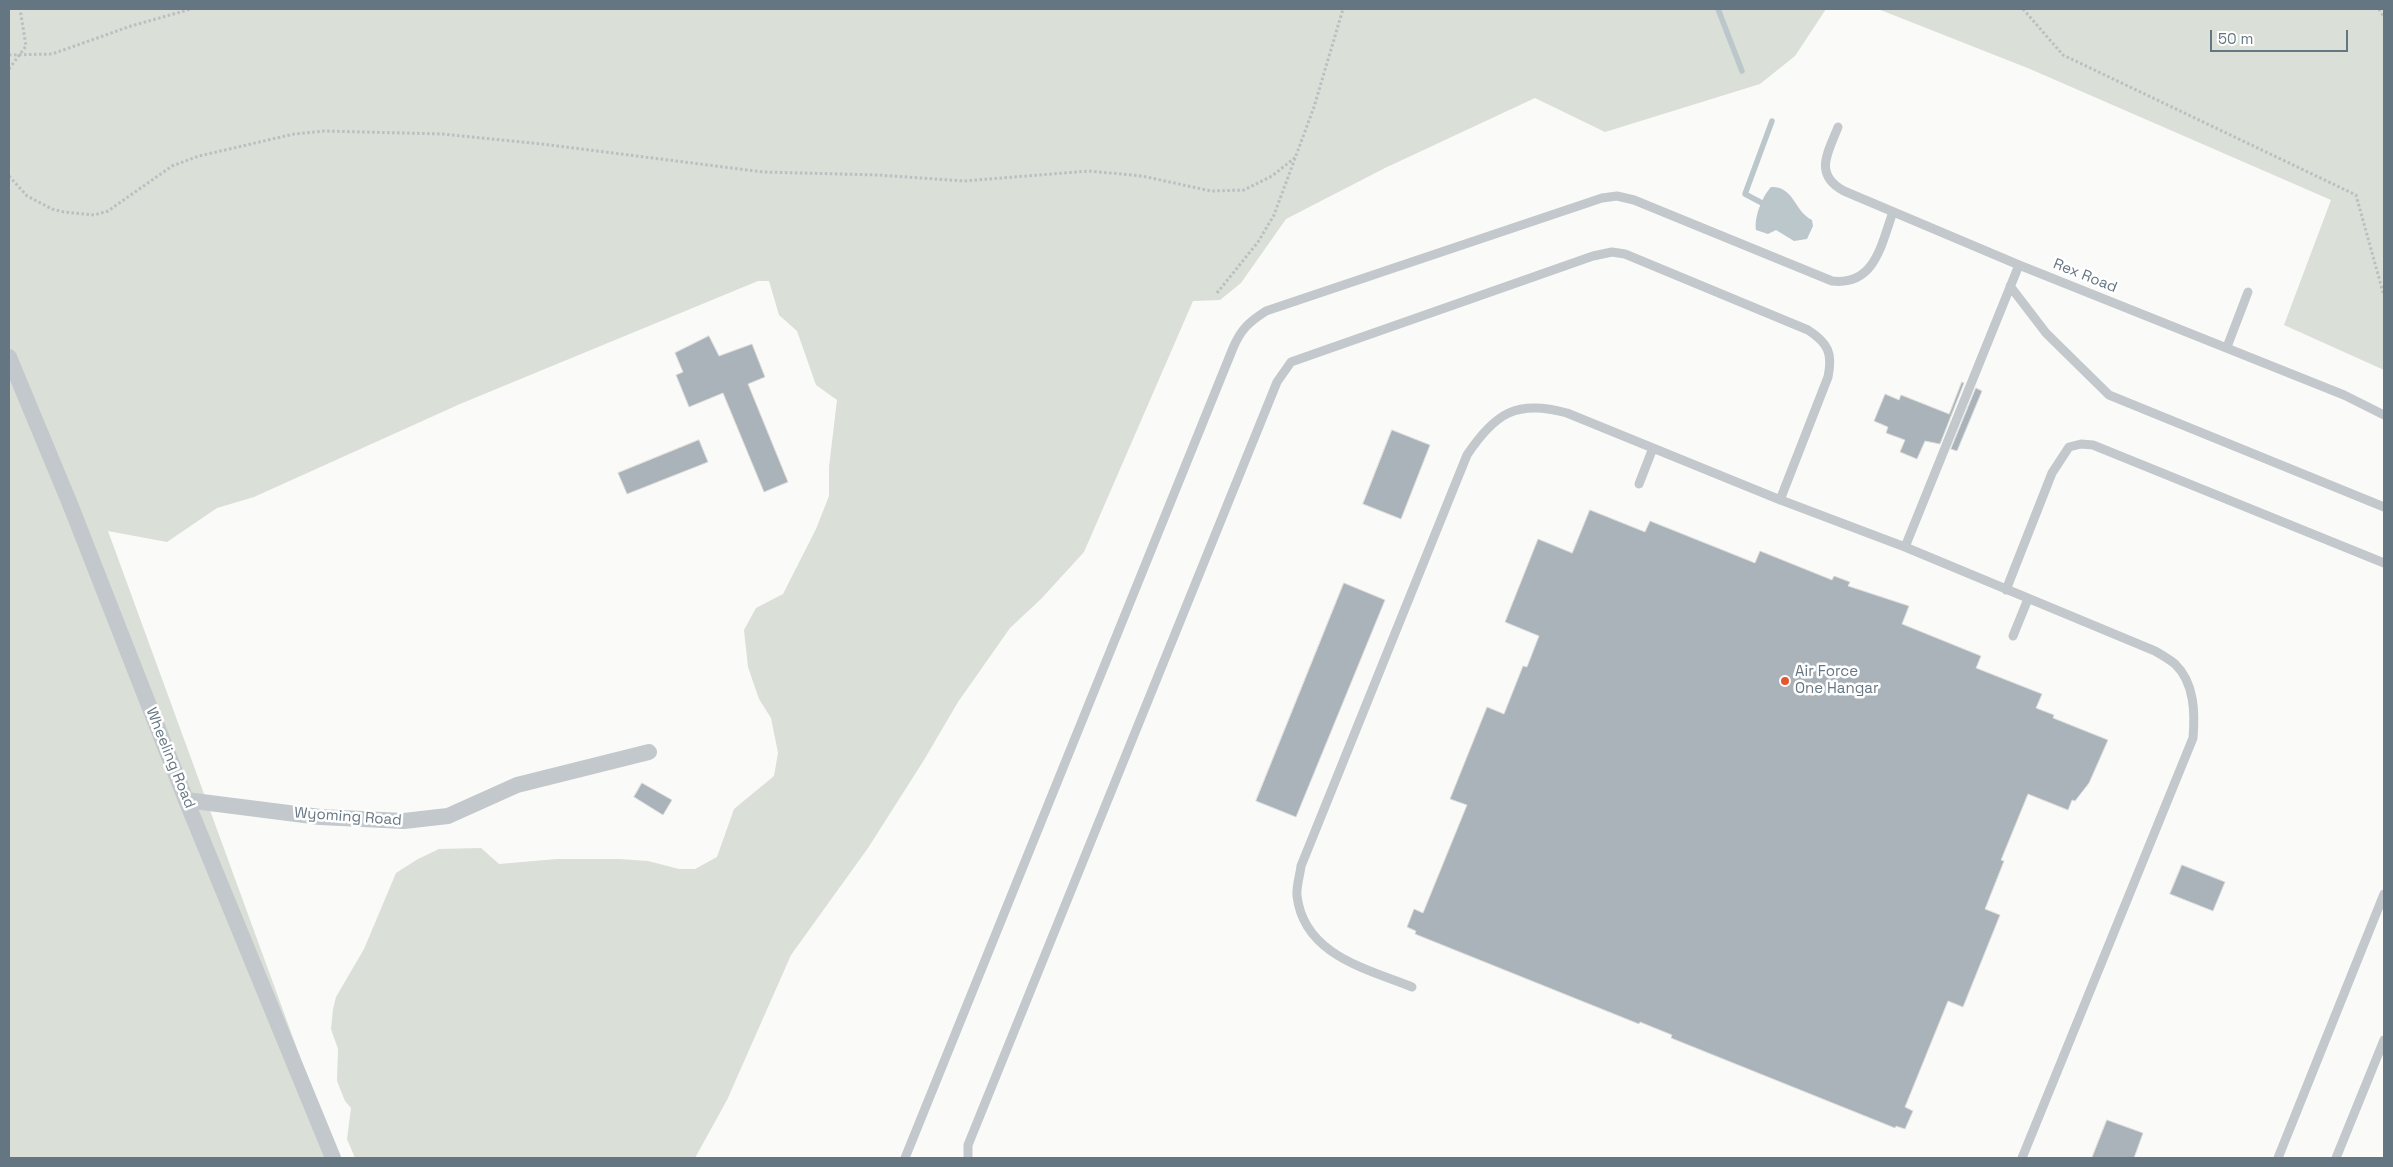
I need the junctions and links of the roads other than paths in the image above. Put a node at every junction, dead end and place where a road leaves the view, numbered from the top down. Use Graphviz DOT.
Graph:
graph roads {
  1 [pos="1838,127"];
  2 [pos="1893,212"];
  3 [pos="2019,265"];
  4 [pos="2010,286"];
  5 [pos="2248,292"];
  6 [pos="2227,347"];
  7 [pos="9,357"];
  8 [pos="2384,416"];
  9 [pos="1653,448"];
  10 [pos="1639,484"];
  11 [pos="1780,500"];
  12 [pos="2384,507"];
  13 [pos="1905,547"];
  14 [pos="2384,563"];
  15 [pos="2006,590"];
  16 [pos="2028,599"];
  17 [pos="2013,636"];
  18 [pos="649,752"];
  19 [pos="186,800"];
  20 [pos="2384,894"];
  21 [pos="1412,986"];
  22 [pos="2384,1040"];
  23 [pos="334,1158"];
  24 [pos="905,1158"];
  25 [pos="968,1158"];
  26 [pos="2022,1158"];
  27 [pos="2278,1158"];
  28 [pos="2336,1158"];
  1 -- 2 [label="lane, Rex Road"];
  2 -- 3 [label="lane, Rex Road"];
  2 -- 24 [label="lane"];
  3 -- 4 [label="lane"];
  3 -- 6 [label="lane, Rex Road"];
  4 -- 12 [label="lane"];
  4 -- 13 [label="lane"];
  5 -- 6 [label="lane"];
  6 -- 8 [label="lane, Rex Road"];
  7 -- 19 [label="street, Wheeling Road"];
  9 -- 10 [label="lane"];
  9 -- 11 [label="lane"];
  9 -- 21 [label="lane"];
  11 -- 13 [label="lane"];
  11 -- 25 [label="lane"];
  13 -- 15 [label="lane"];
  14 -- 15 [label="lane"];
  15 -- 16 [label="lane"];
  16 -- 17 [label="lane"];
  16 -- 26 [label="lane"];
  18 -- 19 [label="street, Wyoming Road"];
  19 -- 23 [label="street, Wheeling Road"];
  20 -- 27 [label="lane"];
  22 -- 28 [label="lane"];
}
